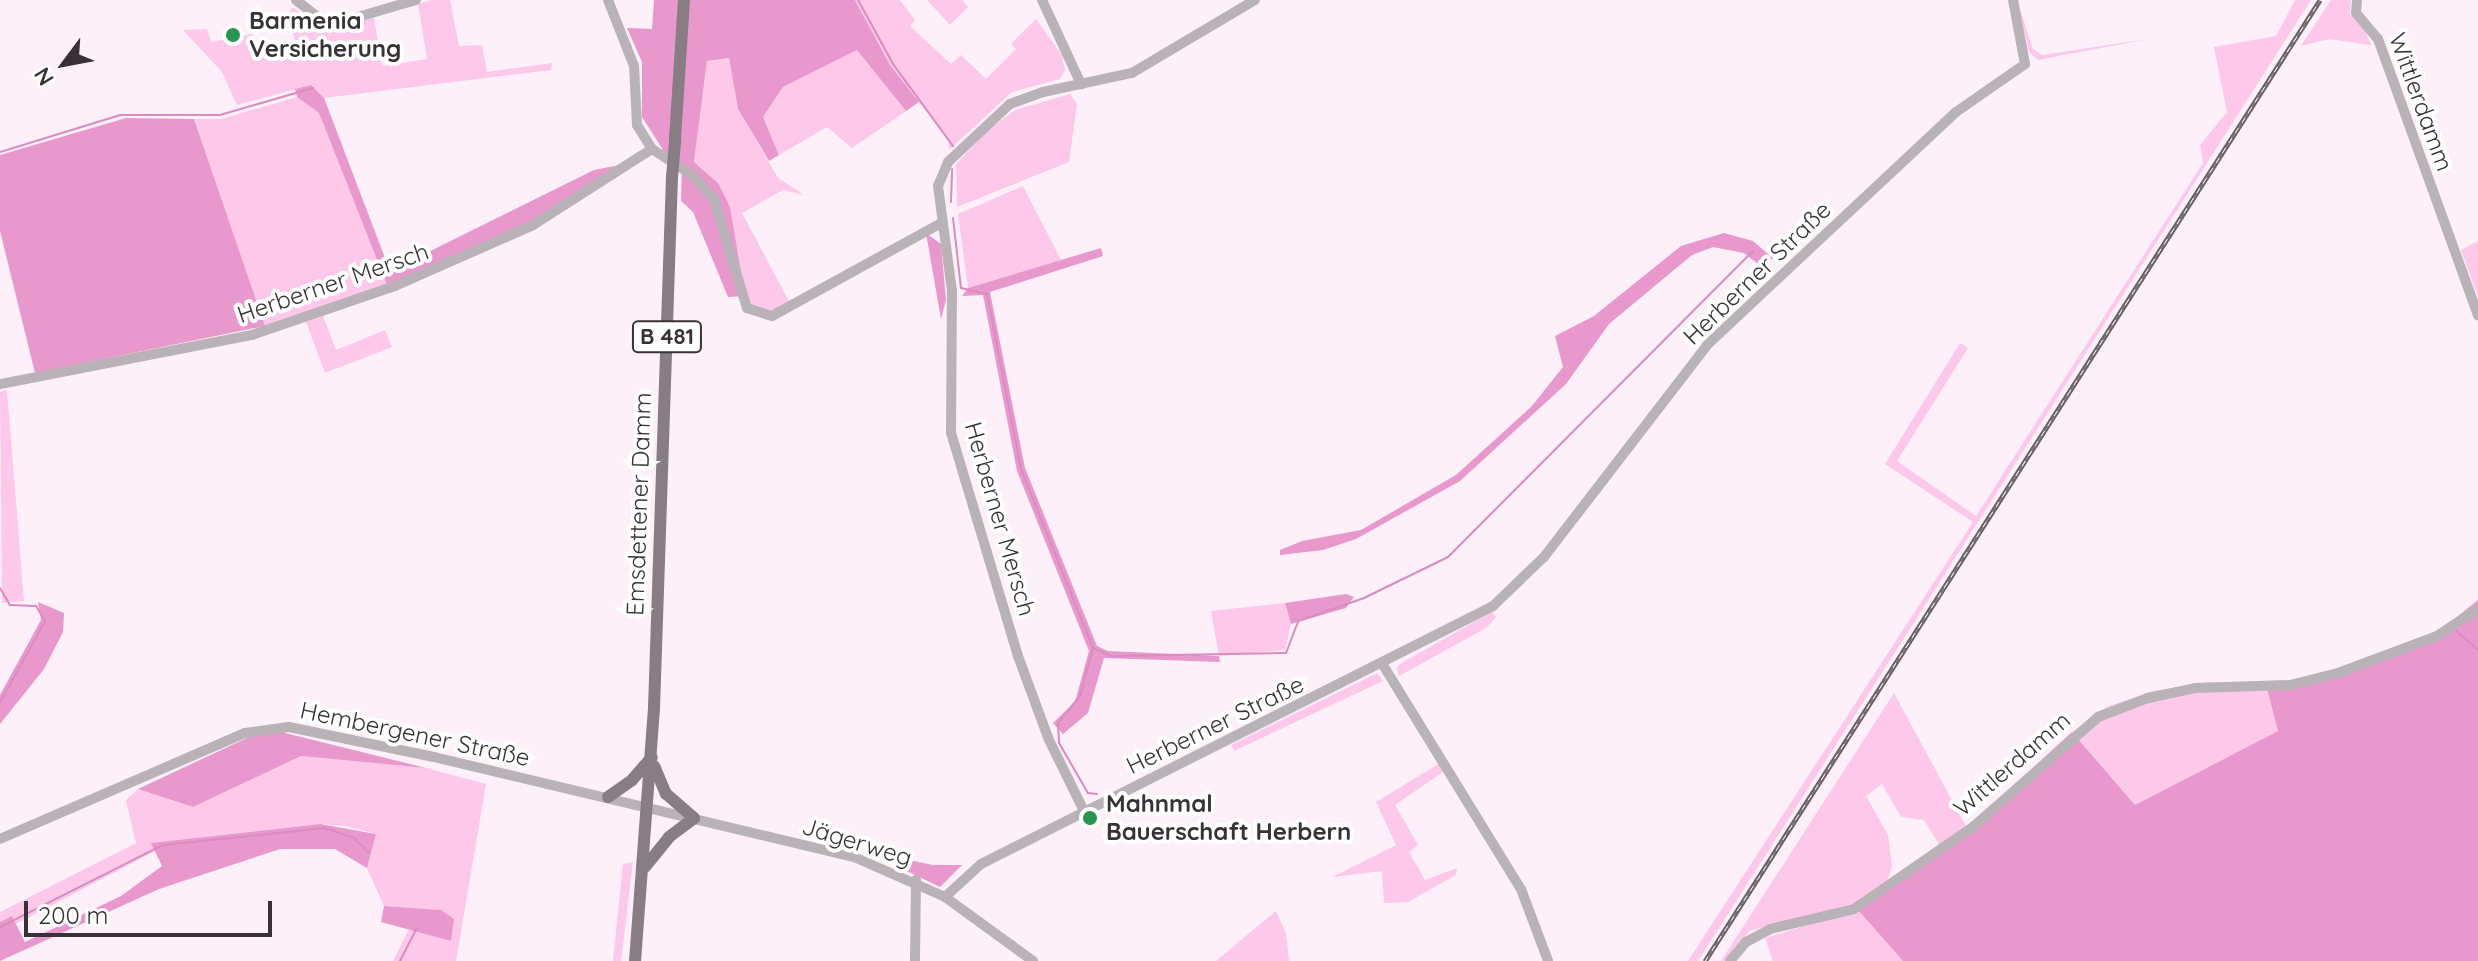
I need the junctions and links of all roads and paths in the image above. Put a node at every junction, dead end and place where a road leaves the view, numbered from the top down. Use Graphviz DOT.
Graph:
graph roads {
  1 [pos="296,0"];
  2 [pos="416,0"];
  3 [pos="608,0"];
  4 [pos="684,0"];
  5 [pos="1042,0"];
  6 [pos="1255,0"];
  7 [pos="2013,0"];
  8 [pos="2357,0"];
  9 [pos="1081,84"];
  10 [pos="652,149"];
  11 [pos="941,223"];
  12 [pos="2478,315"];
  13 [pos="0,384"];
  14 [pos="2478,609"];
  15 [pos="1383,665"];
  16 [pos="652,757"];
  17 [pos="608,797"];
  18 [pos="649,806"];
  19 [pos="1084,811"];
  20 [pos="694,818"];
  21 [pos="0,839"];
  22 [pos="643,869"];
  23 [pos="916,880"];
  24 [pos="945,897"];
  25 [pos="635,961"];
  26 [pos="915,961"];
  27 [pos="1033,961"];
  28 [pos="1548,961"];
  29 [pos="1730,961"];
  1 -- 2 [label="street"];
  3 -- 10 [label="street"];
  4 -- 16 [label="main road, Emsdettener Damm / B 481, bridge"];
  5 -- 9 [label="street"];
  6 -- 9 [label="street, Herberner Mersch"];
  7 -- 15 [label="street, Herberner Straße"];
  8 -- 12 [label="street, Wittlerdamm"];
  9 -- 11 [label="street, Herberner Mersch"];
  10 -- 11 [label="street"];
  10 -- 13 [label="street, Herberner Mersch"];
  11 -- 19 [label="street, Herberner Mersch"];
  14 -- 29 [label="street, Wittlerdamm"];
  15 -- 19 [label="street, Herberner Straße"];
  15 -- 28 [label="street"];
  16 -- 17 [label="main road"];
  16 -- 18 [label="main road, Emsdettener Damm / B 481"];
  16 -- 20 [label="main road"];
  17 -- 18 [label="street, Hembergener Straße"];
  17 -- 21 [label="street, Hembergener Straße"];
  18 -- 20 [label="street, Jägerweg"];
  18 -- 22 [label="main road, Emsdettener Damm / B 481"];
  19 -- 24 [label="street, Herberner Straße"];
  20 -- 22 [label="main road"];
  20 -- 23 [label="street, Jägerweg"];
  22 -- 25 [label="main road, Emsdettener Damm / B 481"];
  23 -- 24 [label="street, Jägerweg"];
  23 -- 26 [label="street"];
  24 -- 27 [label="street, Jägerweg"];
}
